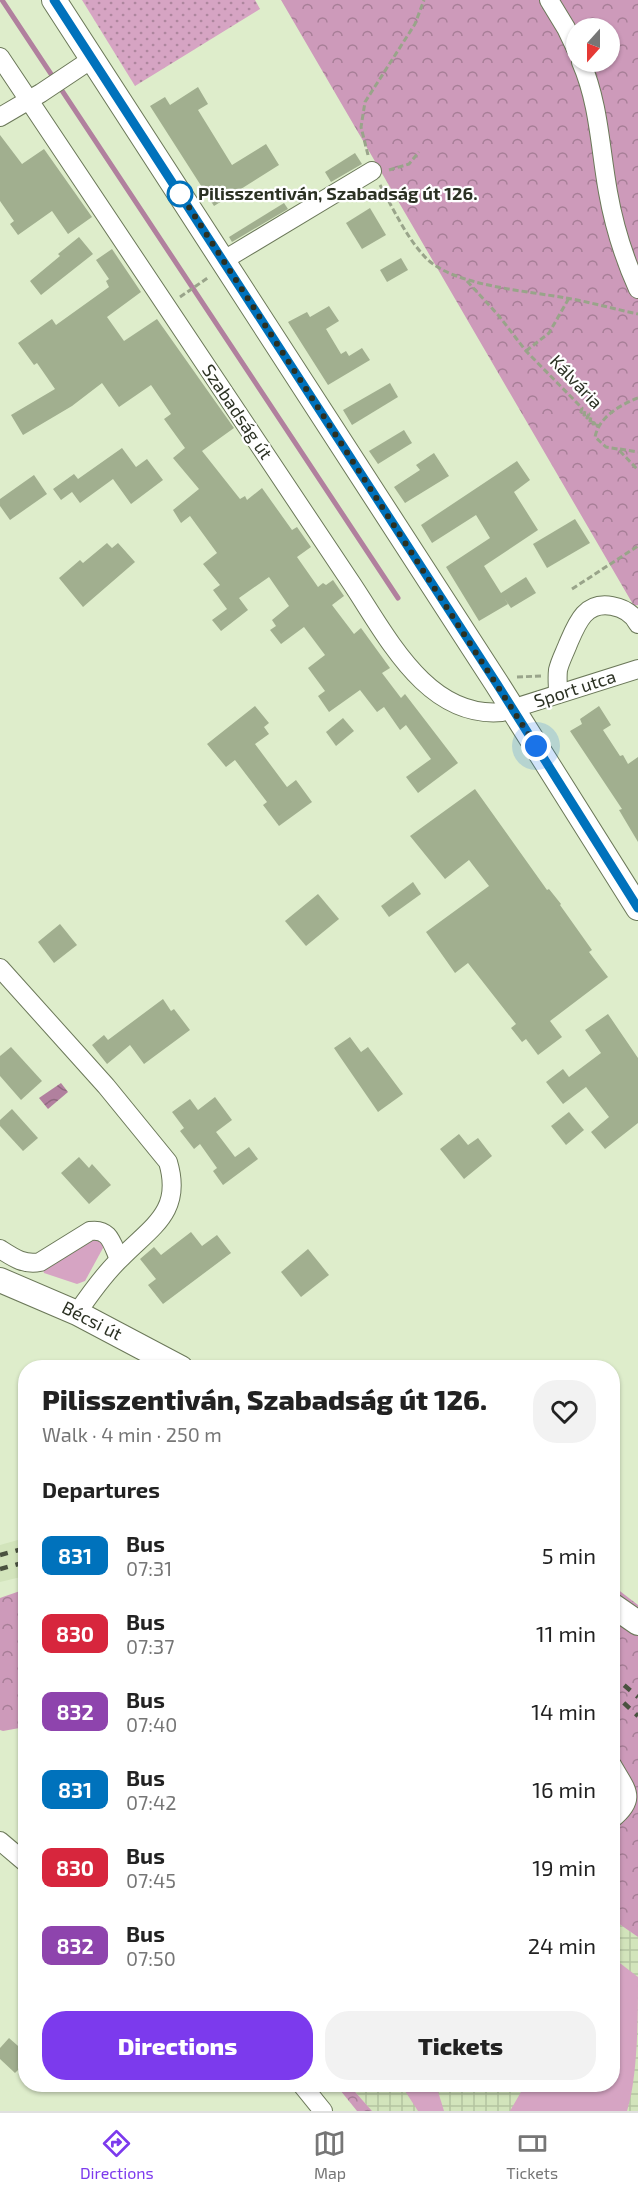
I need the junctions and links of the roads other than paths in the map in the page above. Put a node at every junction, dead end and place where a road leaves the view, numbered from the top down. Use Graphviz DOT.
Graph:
graph roads {
  1 [pos="54,0"];
  2 [pos="549,0"];
  3 [pos="566,28"];
  4 [pos="0,57"];
  5 [pos="92,59"];
  6 [pos="585,72"];
  7 [pos="35,97"];
  8 [pos="0,117"];
  9 [pos="372,171"];
  10 [pos="217,269"];
  11 [pos="638,289"];
  12 [pos="638,624"];
  13 [pos="638,669"];
  14 [pos="558,693"];
  15 [pos="513,710"];
  16 [pos="638,908"];
  17 [pos="0,968"];
  18 [pos="0,1249"];
  19 [pos="119,1259"];
  20 [pos="0,1280"];
  21 [pos="78,1313"];
  22 [pos="166,1360"];
  23 [pos="620,1611"];
  24 [pos="638,1623"];
  25 [pos="620,1780"];
  26 [pos="620,1813"];
  27 [pos="0,1841"];
  28 [pos="18,1856"];
  29 [pos="308,2092"];
  30 [pos="323,2111"];
  1 -- 5 [label="main road"];
  2 -- 3 [label="street"];
  4 -- 7 [label="street, Szabadság út"];
  5 -- 7 [label="street"];
  5 -- 10 [label="main road"];
  6 -- 11 [label="street"];
  7 -- 8 [label="street"];
  7 -- 15 [label="street, Szabadság út"];
  9 -- 10 [label="street"];
  10 -- 15 [label="main road"];
  12 -- 14 [label="street"];
  13 -- 14 [label="street, Sport utca"];
  14 -- 15 [label="street, Sport utca"];
  15 -- 16 [label="main road"];
  17 -- 19 [label="street"];
  18 -- 19 [label="street"];
  19 -- 21 [label="street"];
  20 -- 21 [label="main road, Bécsi út"];
  21 -- 22 [label="main road, Bécsi út"];
  23 -- 24 [label="main road"];
  25 -- 26 [label="street"];
  27 -- 28 [label="street"];
  29 -- 30 [label="street"];
}
